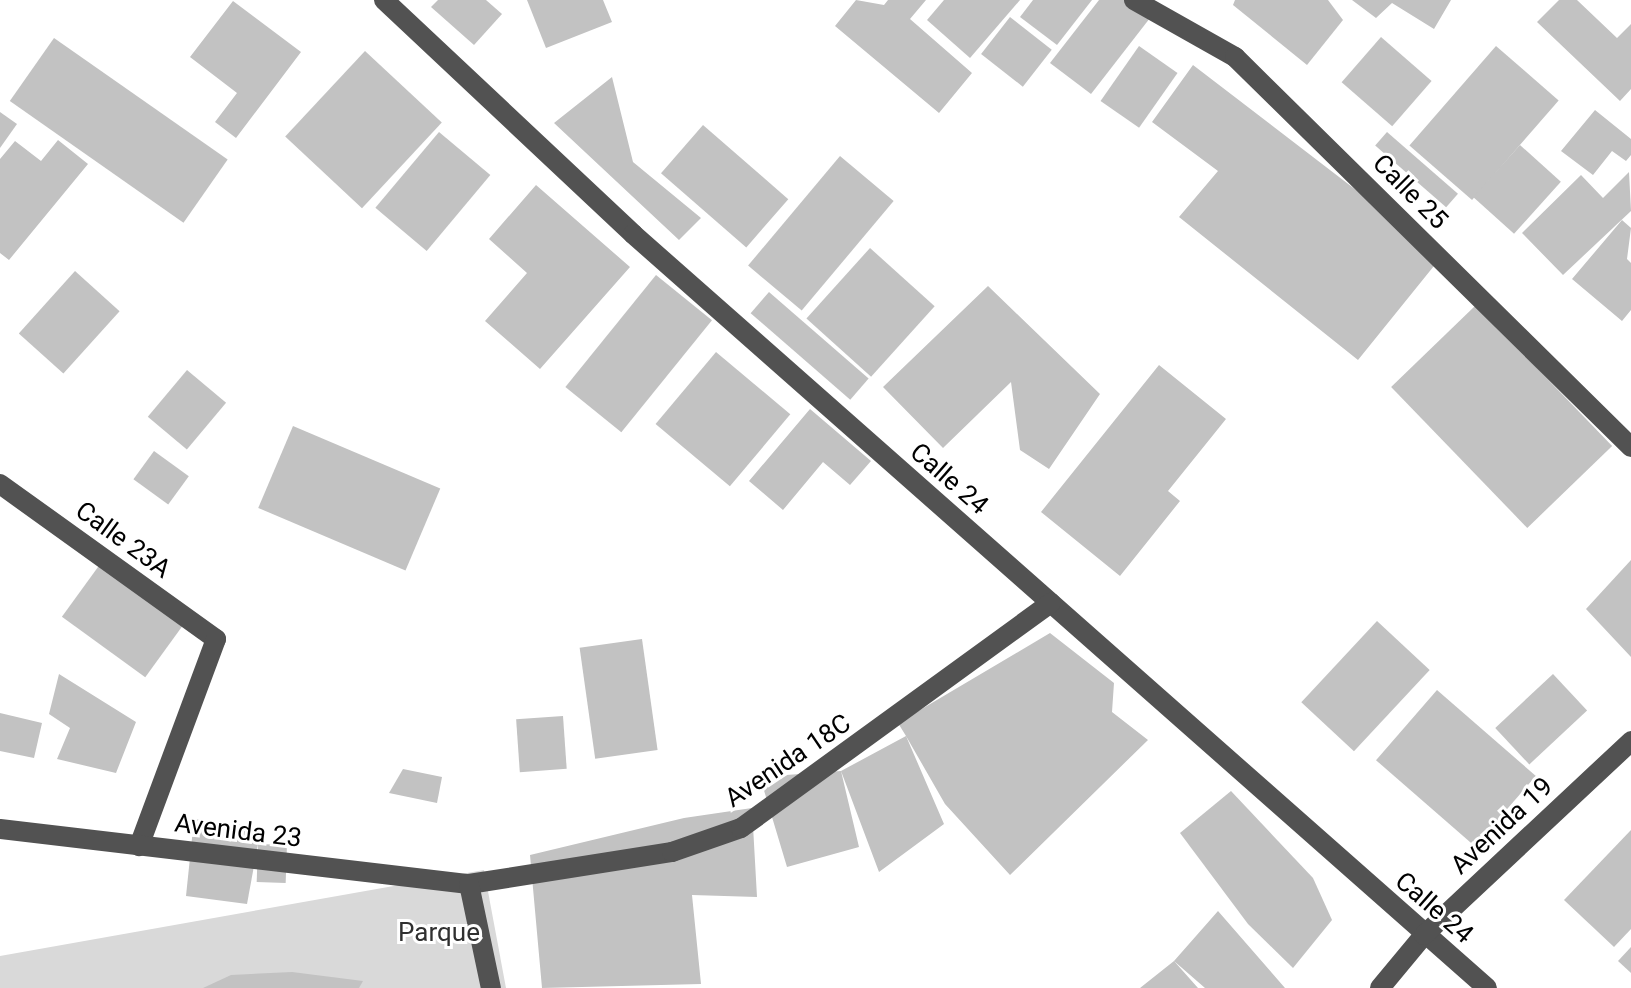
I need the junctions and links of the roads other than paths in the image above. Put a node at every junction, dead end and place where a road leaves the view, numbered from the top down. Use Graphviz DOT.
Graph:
graph roads {
  1 [pos="384,0"];
  2 [pos="1134,0"];
  3 [pos="1631,447"];
  4 [pos="0,484"];
  5 [pos="1051,603"];
  6 [pos="1631,741"];
  7 [pos="0,829"];
  8 [pos="139,846"];
  9 [pos="469,884"];
  10 [pos="1424,935"];
  11 [pos="491,988"];
  12 [pos="1380,988"];
  13 [pos="1487,988"];
  1 -- 5 [label="street, Calle 24"];
  2 -- 3 [label="street, Calle 25"];
  4 -- 8 [label="street, Calle 23A"];
  5 -- 9 [label="street, Avenida 18C"];
  5 -- 10 [label="street, Calle 24"];
  6 -- 10 [label="street, Avenida 19"];
  7 -- 8 [label="street, Avenida 23"];
  8 -- 9 [label="street, Avenida 23"];
  9 -- 11 [label="street"];
  10 -- 12 [label="street, Avenida 19"];
  10 -- 13 [label="street, Calle 24"];
}
